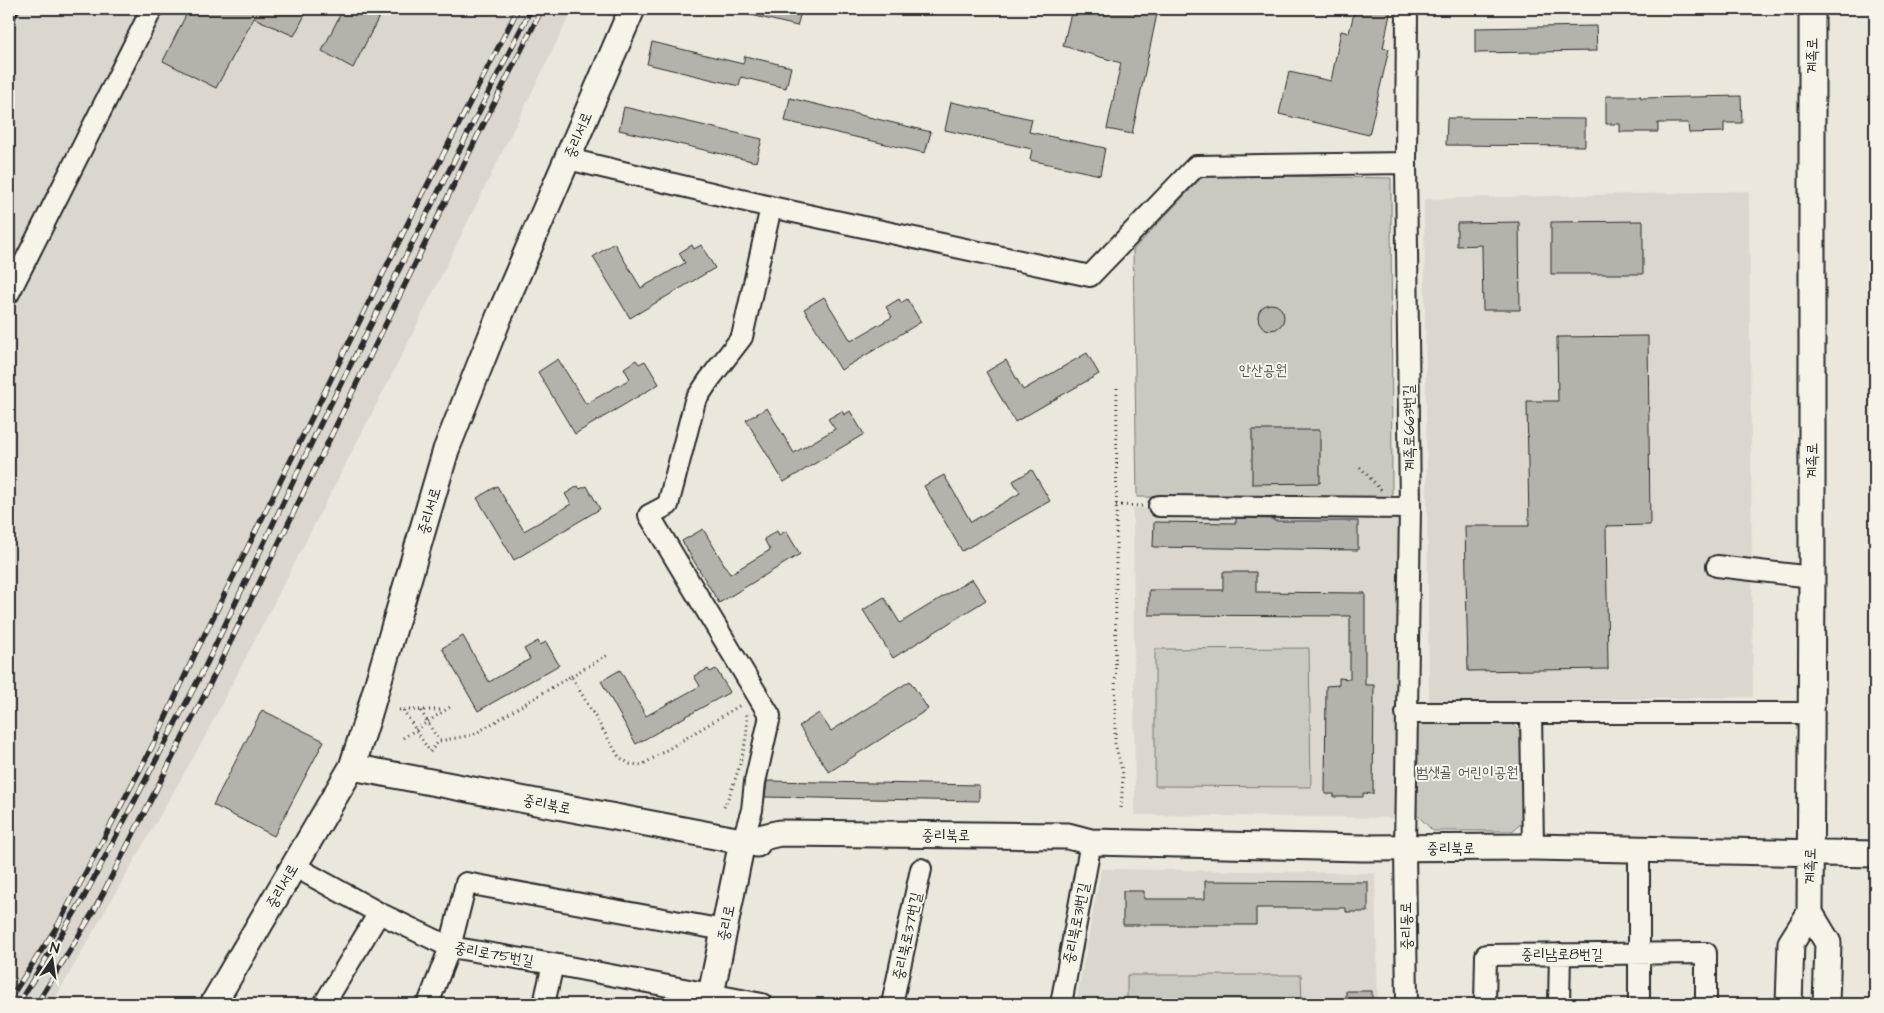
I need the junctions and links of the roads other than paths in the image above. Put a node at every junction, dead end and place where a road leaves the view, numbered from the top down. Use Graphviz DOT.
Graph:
graph roads {
  1 [pos="152,9"];
  2 [pos="632,9"];
  3 [pos="1407,9"];
  4 [pos="1812,9"];
  5 [pos="568,158"];
  6 [pos="1406,163"];
  7 [pos="771,207"];
  8 [pos="9,293"];
  9 [pos="1158,506"];
  10 [pos="1410,508"];
  11 [pos="1717,566"];
  12 [pos="1812,577"];
  13 [pos="1406,713"];
  14 [pos="1531,713"];
  15 [pos="1811,713"];
  16 [pos="352,767"];
  17 [pos="742,842"];
  18 [pos="1091,842"];
  19 [pos="1533,847"];
  20 [pos="1404,848"];
  21 [pos="1639,849"];
  22 [pos="1810,852"];
  23 [pos="1875,854"];
  24 [pos="294,866"];
  25 [pos="921,869"];
  26 [pos="379,913"];
  27 [pos="1810,913"];
  28 [pos="724,930"];
  29 [pos="450,947"];
  30 [pos="1560,954"];
  31 [pos="1639,954"];
  32 [pos="553,964"];
  33 [pos="710,999"];
  34 [pos="213,1004"];
  35 [pos="324,1004"];
  36 [pos="428,1004"];
  37 [pos="544,1004"];
  38 [pos="762,1004"];
  39 [pos="892,1004"];
  40 [pos="1061,1004"];
  41 [pos="1407,1004"];
  42 [pos="1485,1004"];
  43 [pos="1559,1004"];
  44 [pos="1639,1004"];
  45 [pos="1706,1004"];
  46 [pos="1789,1004"];
  47 [pos="1826,1004"];
  1 -- 8 [label="street"];
  2 -- 5 [label="main road, 중리서로"];
  3 -- 6 [label="street, 계족로663번길"];
  4 -- 12 [label="main road, 계족로"];
  5 -- 7 [label="street"];
  5 -- 16 [label="main road, 중리서로"];
  6 -- 7 [label="street"];
  6 -- 10 [label="street, 계족로663번길"];
  7 -- 17 [label="street"];
  9 -- 10 [label="street"];
  10 -- 13 [label="street, 계족로663번길"];
  11 -- 12 [label="street"];
  12 -- 15 [label="main road, 계족로"];
  13 -- 14 [label="street"];
  13 -- 20 [label="street, 계족로663번길"];
  14 -- 15 [label="street"];
  14 -- 19 [label="street"];
  15 -- 22 [label="main road, 계족로"];
  16 -- 17 [label="main road, 중리북로"];
  16 -- 24 [label="main road, 중리서로"];
  17 -- 18 [label="main road, 중리북로"];
  17 -- 28 [label="main road, 중리로"];
  18 -- 20 [label="main road, 중리북로"];
  18 -- 40 [label="street, 중리북로31번길"];
  19 -- 20 [label="main road, 중리북로"];
  19 -- 21 [label="main road, 중리북로"];
  20 -- 41 [label="street, 중리동로"];
  21 -- 22 [label="main road, 중리북로"];
  21 -- 31 [label="street"];
  22 -- 23 [label="main road, 중리북로"];
  22 -- 27 [label="main road, 계족로"];
  24 -- 26 [label="street, 중리로75번길"];
  24 -- 34 [label="main road, 중리서로"];
  25 -- 39 [label="street, 중리북로37번길"];
  26 -- 29 [label="street, 중리로75번길"];
  26 -- 35 [label="street"];
  27 -- 46 [label="main road"];
  27 -- 47 [label="main road"];
  28 -- 29 [label="street"];
  28 -- 33 [label="main road, 중리로"];
  29 -- 32 [label="street, 중리로75번길"];
  29 -- 36 [label="street"];
  30 -- 31 [label="street, 중리남로8번길"];
  30 -- 42 [label="street, 중리남로8번길"];
  30 -- 43 [label="street"];
  31 -- 44 [label="street"];
  31 -- 45 [label="street, 중리남로8번길"];
  32 -- 33 [label="street, 중리로75번길"];
  32 -- 37 [label="street"];
  33 -- 38 [label="street, 중리로75번길"];
}
